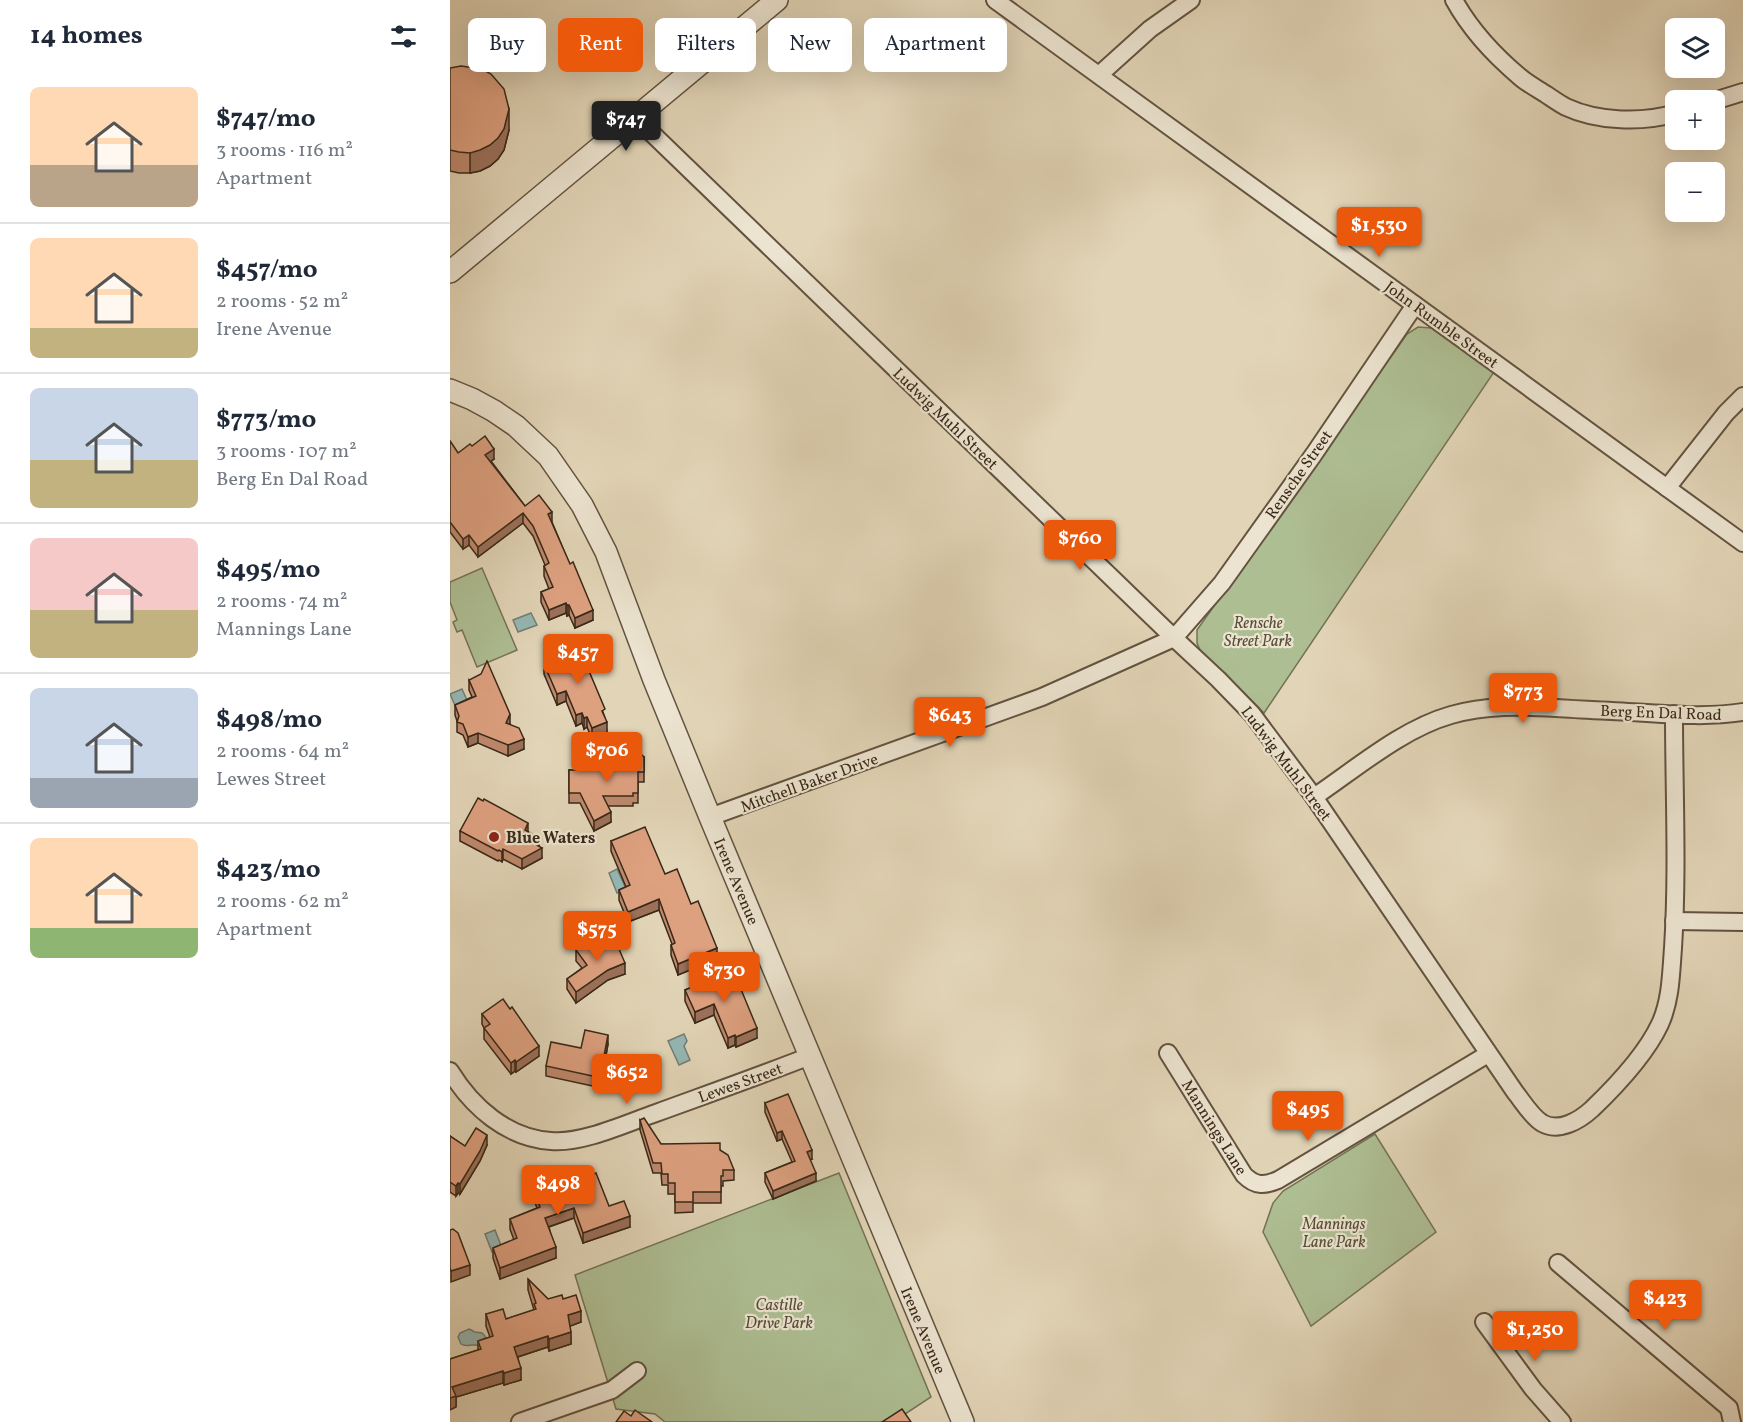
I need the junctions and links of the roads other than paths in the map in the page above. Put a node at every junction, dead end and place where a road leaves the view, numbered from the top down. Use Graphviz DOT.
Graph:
graph roads {
  1 [pos="777,0"];
  2 [pos="995,0"];
  3 [pos="1191,0"];
  4 [pos="1454,0"];
  5 [pos="1099,75"];
  6 [pos="1743,92"];
  7 [pos="1725,98"];
  8 [pos="1665,115"];
  9 [pos="636,118"];
  10 [pos="450,272"];
  11 [pos="1415,305"];
  12 [pos="450,390"];
  13 [pos="1743,396"];
  14 [pos="1667,488"];
  15 [pos="1743,543"];
  16 [pos="1174,638"];
  17 [pos="1743,712"];
  18 [pos="1674,714"];
  19 [pos="1314,797"];
  20 [pos="710,817"];
  21 [pos="1674,921"];
  22 [pos="1743,922"];
  23 [pos="1168,1053"];
  24 [pos="1488,1054"];
  25 [pos="810,1056"];
  26 [pos="450,1071"];
  27 [pos="1558,1263"];
  28 [pos="1484,1322"];
  29 [pos="637,1371"];
  30 [pos="520,1422"];
  31 [pos="963,1422"];
  32 [pos="1562,1422"];
  33 [pos="1732,1422"];
  1 -- 9 [label="street"];
  2 -- 5 [label="street, John Rumble Street"];
  3 -- 5 [label="street"];
  4 -- 8 [label="street"];
  5 -- 11 [label="street, John Rumble Street"];
  6 -- 7 [label="street"];
  9 -- 10 [label="street"];
  9 -- 16 [label="street, Ludwig Muhl Street"];
  11 -- 14 [label="street, John Rumble Street"];
  11 -- 16 [label="street, Rensche Street"];
  12 -- 20 [label="street, Irene Avenue"];
  13 -- 14 [label="street"];
  14 -- 15 [label="street, John Rumble Street"];
  16 -- 19 [label="street, Ludwig Muhl Street"];
  16 -- 20 [label="street, Mitchell Baker Drive"];
  17 -- 18 [label="street, Berg En Dal Road"];
  18 -- 19 [label="street, Berg En Dal Road"];
  18 -- 21 [label="street, Ludwig Muhl Street"];
  19 -- 24 [label="street, Ludwig Muhl Street"];
  20 -- 25 [label="street, Irene Avenue"];
  21 -- 22 [label="street"];
  21 -- 24 [label="street, Ludwig Muhl Street"];
  23 -- 24 [label="street, Mannings Lane"];
  25 -- 26 [label="street, Lewes Street"];
  25 -- 31 [label="street, Irene Avenue"];
  27 -- 33 [label="street"];
  28 -- 32 [label="street"];
  29 -- 30 [label="street"];
}
